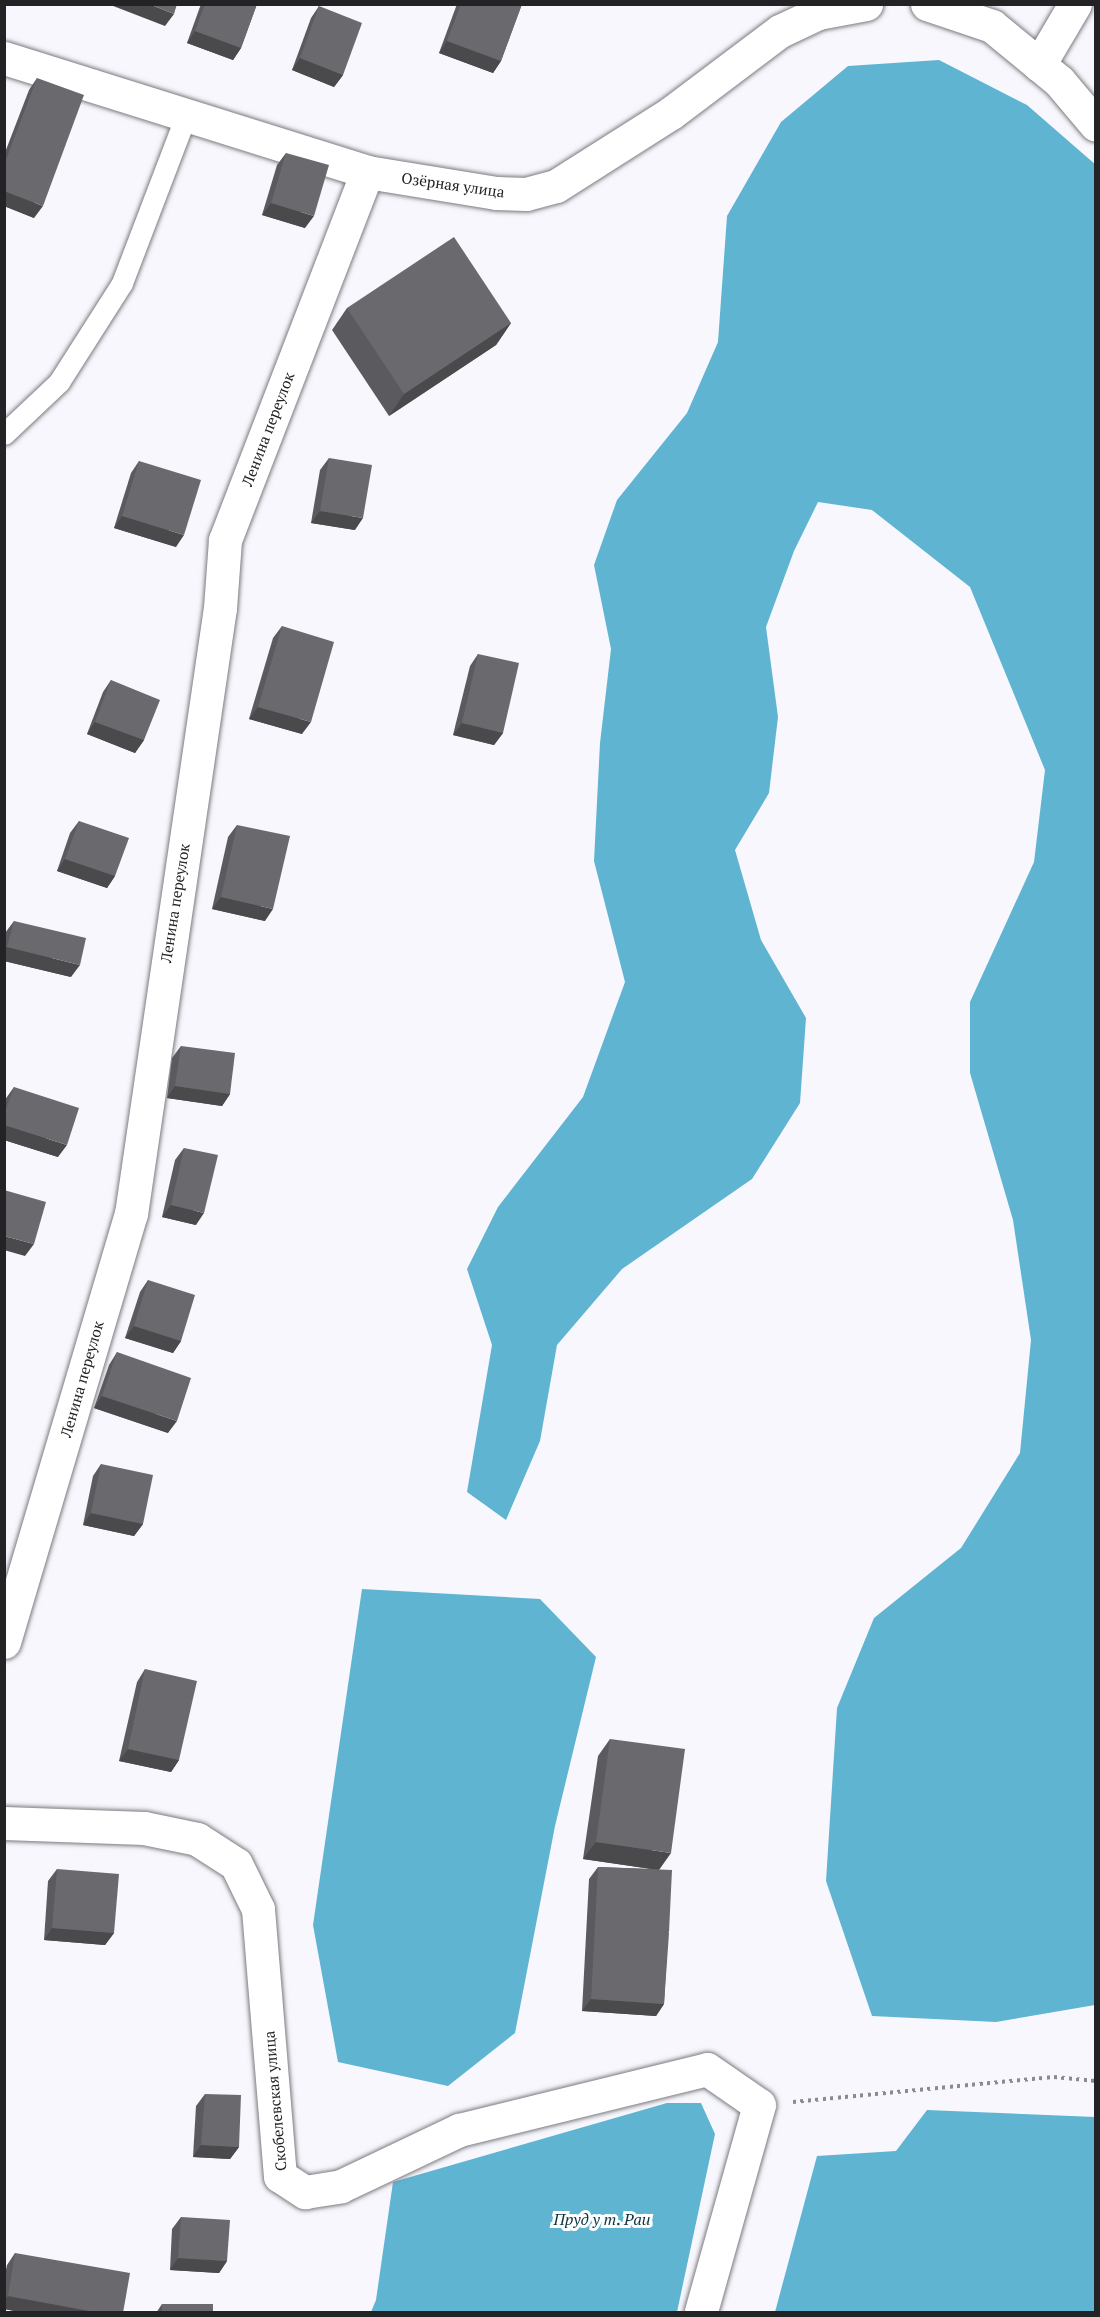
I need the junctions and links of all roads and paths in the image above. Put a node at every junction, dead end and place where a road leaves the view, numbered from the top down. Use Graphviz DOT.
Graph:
graph roads {
  1 [pos="866,4"];
  2 [pos="927,4"];
  3 [pos="1075,4"];
  4 [pos="4,58"];
  5 [pos="1039,65"];
  6 [pos="186,116"];
  7 [pos="1095,124"];
  8 [pos="367,172"];
  9 [pos="4,434"];
  10 [pos="4,1642"];
  11 [pos="4,1823"];
  12 [pos="1095,2081"];
  13 [pos="759,2105"];
  14 [pos="701,2313"];
  1 -- 8 [label="street, Озёрная улица"];
  2 -- 5 [label="street"];
  3 -- 5 [label="street"];
  4 -- 6 [label="street, Озёрная улица"];
  5 -- 7 [label="street"];
  6 -- 8 [label="street, Озёрная улица"];
  6 -- 9 [label="lane"];
  8 -- 10 [label="street, Ленина переулок"];
  11 -- 13 [label="street, Скобелевская улица"];
  12 -- 13 [label="path"];
  13 -- 14 [label="street"];
}
